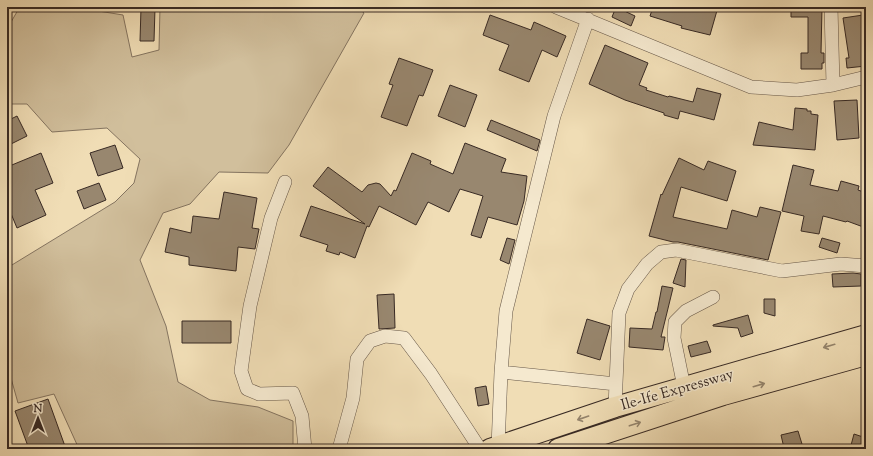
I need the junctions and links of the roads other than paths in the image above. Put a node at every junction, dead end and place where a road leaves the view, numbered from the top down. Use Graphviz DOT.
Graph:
graph roads {
  1 [pos="556,7"];
  2 [pos="831,7"];
  3 [pos="588,19"];
  4 [pos="866,77"];
  5 [pos="833,85"];
  6 [pos="285,182"];
  7 [pos="866,266"];
  8 [pos="713,297"];
  9 [pos="866,335"];
  10 [pos="866,354"];
  11 [pos="501,372"];
  12 [pos="616,384"];
  13 [pos="684,387"];
  14 [pos="615,407"];
  15 [pos="489,448"];
  16 [pos="305,449"];
  17 [pos="339,449"];
  18 [pos="558,449"];
  1 -- 3 [label="street"];
  2 -- 5 [label="street"];
  3 -- 5 [label="street"];
  3 -- 11 [label="street"];
  4 -- 5 [label="street"];
  6 -- 16 [label="street"];
  7 -- 12 [label="street"];
  8 -- 13 [label="street"];
  9 -- 13 [label="main road, Ile-Ife Expressway, one-way"];
  18 -- 10 [label="main road, Ile-Ife Expressway, one-way"];
  11 -- 12 [label="street"];
  11 -- 15 [label="street"];
  12 -- 14 [label="street"];
  13 -- 14 [label="main road, Ile-Ife Expressway"];
  14 -- 15 [label="main road, Ile-Ife Expressway, one-way"];
  15 -- 17 [label="street"];
}
